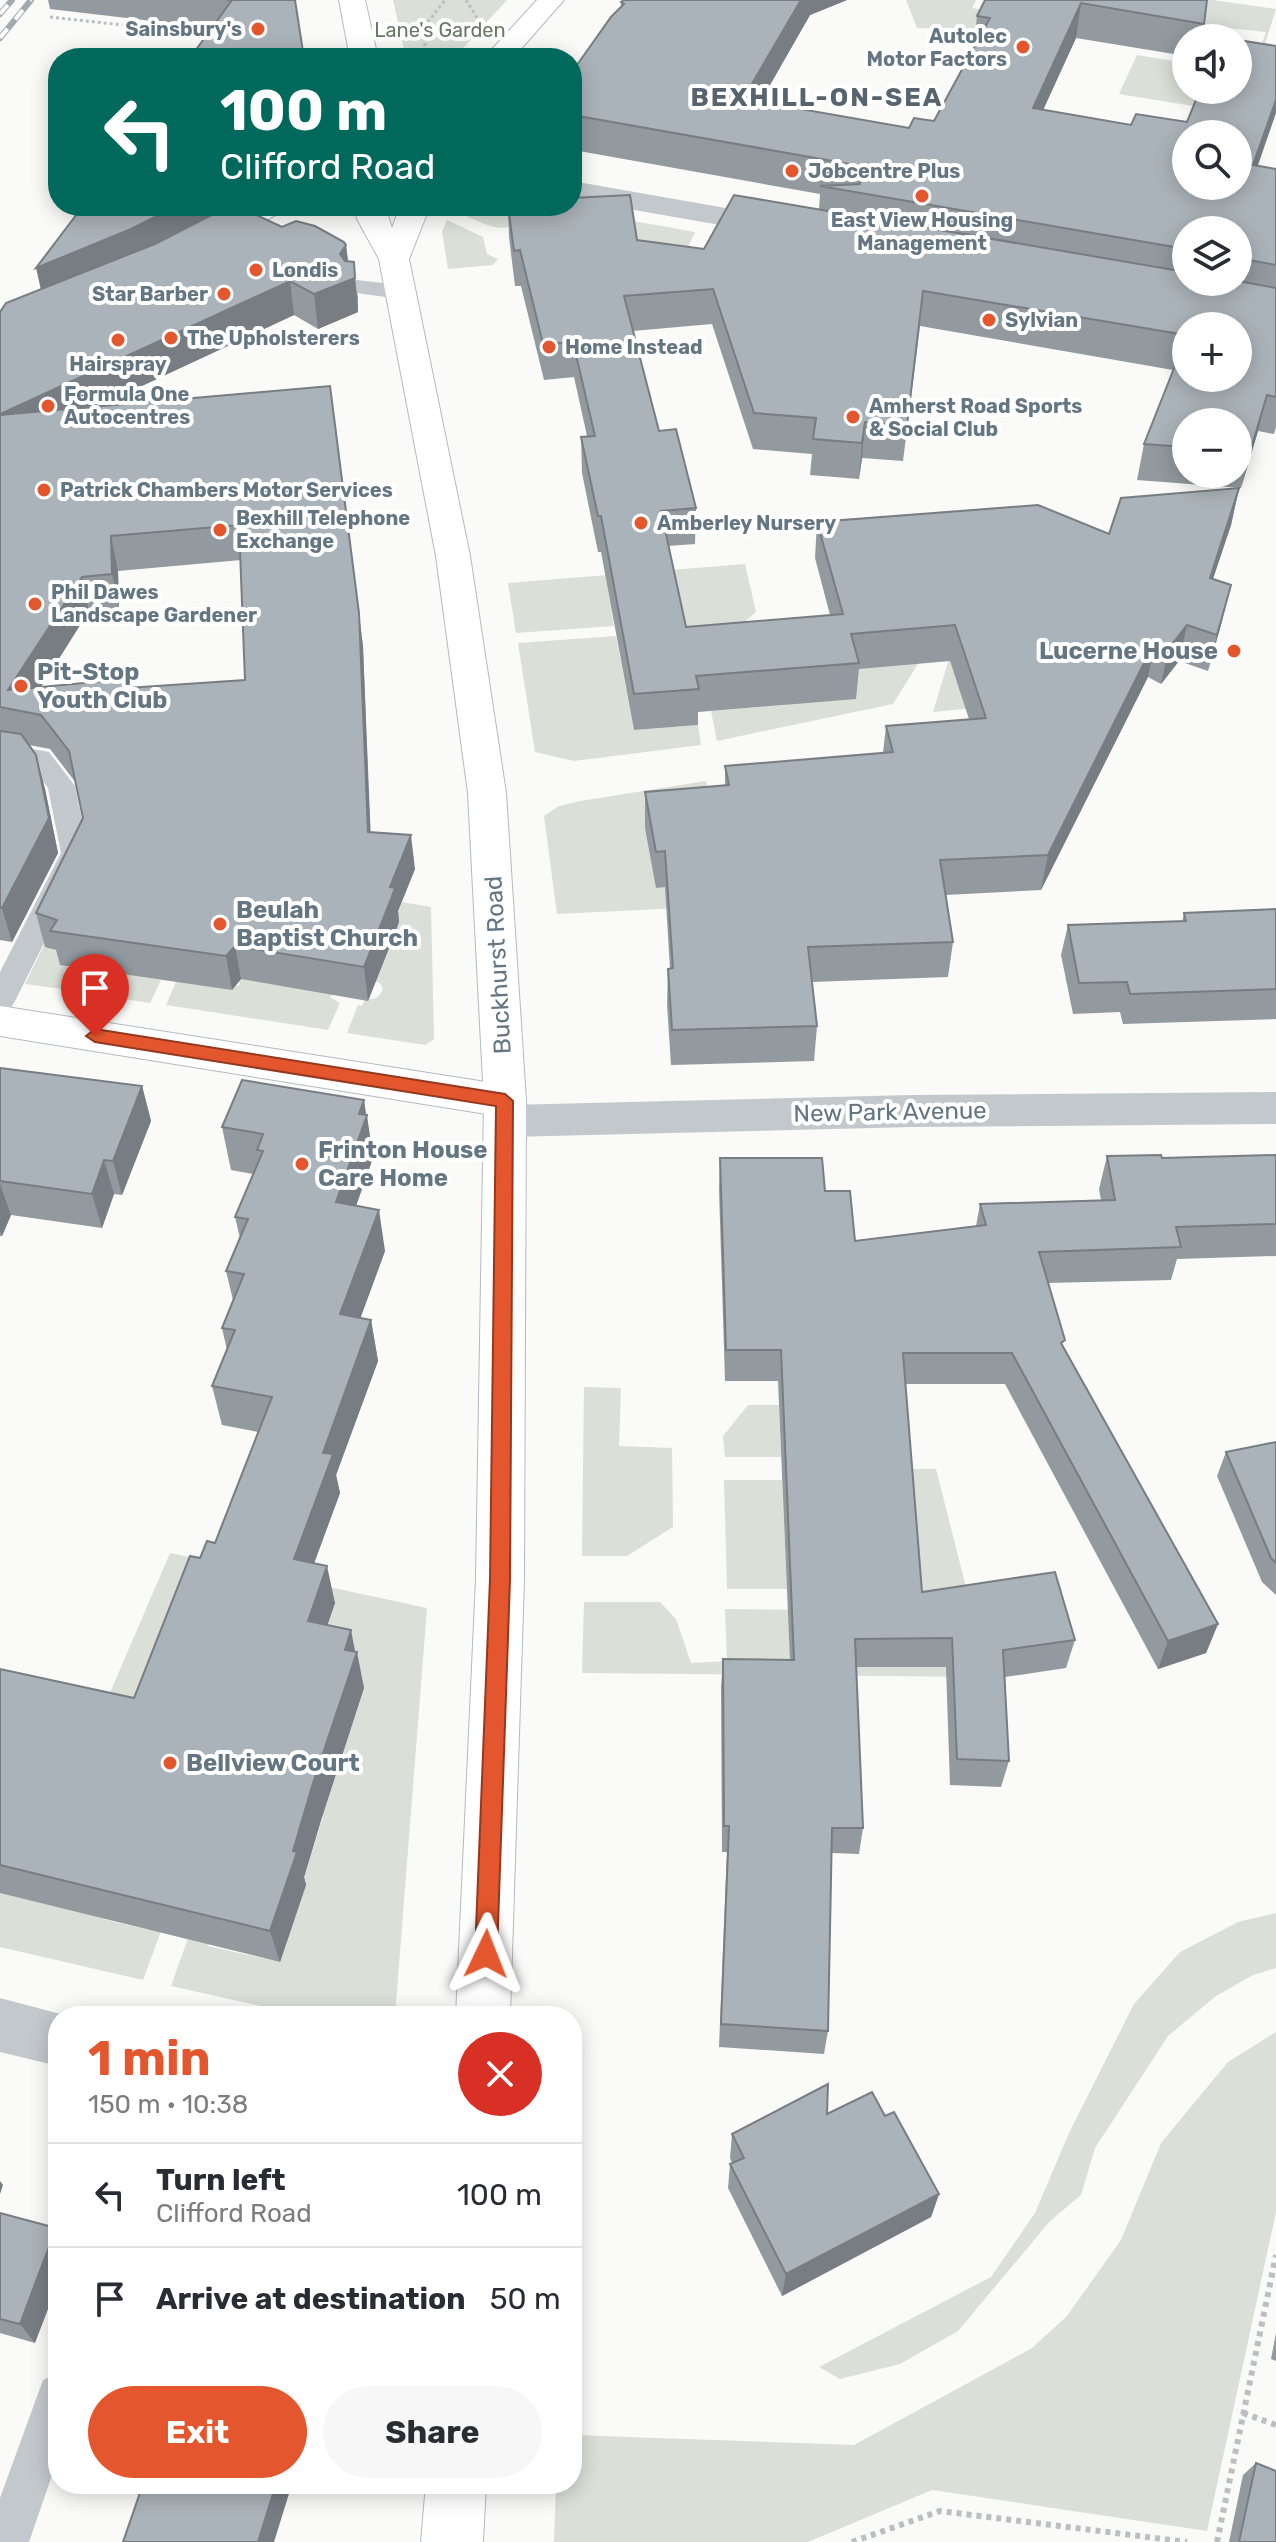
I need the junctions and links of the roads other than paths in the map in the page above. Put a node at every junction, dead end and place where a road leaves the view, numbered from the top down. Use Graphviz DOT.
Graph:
graph roads {
  1 [pos="352,0"];
  2 [pos="551,0"];
  3 [pos="362,48"];
  4 [pos="507,48"];
  5 [pos="582,192"];
  6 [pos="261,216"];
  7 [pos="372,216"];
  8 [pos="412,216"];
  9 [pos="805,230"];
  10 [pos="174,257"];
  11 [pos="397,275"];
  12 [pos="357,287"];
  13 [pos="0,752"];
  14 [pos="0,1001"];
  15 [pos="0,1021"];
  16 [pos="1276,1108"];
  17 [pos="505,1111"];
  18 [pos="483,2006"];
  19 [pos="0,2025"];
  20 [pos="48,2037"];
  21 [pos="48,2424"];
  22 [pos="455,2494"];
  23 [pos="7,2542"];
  24 [pos="452,2542"];
  1 -- 3 [label="main road"];
  2 -- 4 [label="main road"];
  5 -- 9 [label="street"];
  6 -- 10 [label="main road"];
  7 -- 11 [label="main road, Buckhurst Road"];
  8 -- 11 [label="main road"];
  11 -- 12 [label="lane"];
  11 -- 17 [label="main road, Buckhurst Road"];
  13 -- 14 [label="lane"];
  15 -- 17 [label="main road"];
  16 -- 17 [label="street, New Park Avenue"];
  17 -- 18 [label="main road, Buckhurst Road"];
  19 -- 20 [label="street"];
  21 -- 23 [label="lane"];
  22 -- 24 [label="main road"];
}
